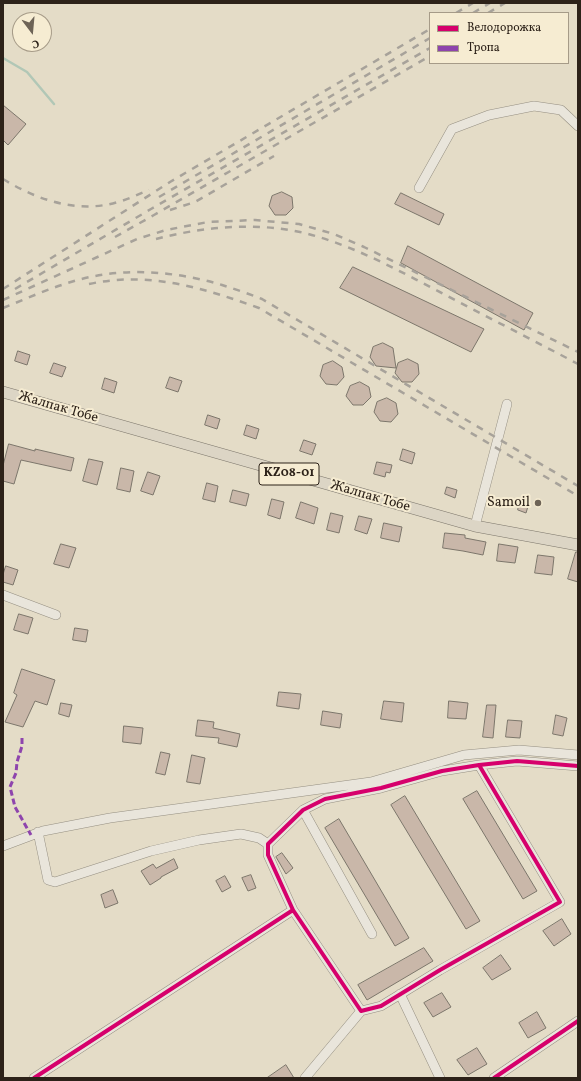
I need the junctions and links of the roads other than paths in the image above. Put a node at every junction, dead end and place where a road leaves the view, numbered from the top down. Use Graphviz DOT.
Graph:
graph roads {
  1 [pos="578,126"];
  2 [pos="419,188"];
  3 [pos="3,392"];
  4 [pos="507,404"];
  5 [pos="475,526"];
  6 [pos="578,545"];
  7 [pos="3,595"];
  8 [pos="56,615"];
  9 [pos="578,755"];
  10 [pos="479,765"];
  11 [pos="578,766"];
  12 [pos="303,810"];
  13 [pos="38,832"];
  14 [pos="268,844"];
  15 [pos="3,846"];
  16 [pos="293,910"];
  17 [pos="372,934"];
  18 [pos="400,994"];
  19 [pos="361,1010"];
  20 [pos="578,1022"];
  21 [pos="34,1078"];
  22 [pos="305,1078"];
  23 [pos="440,1078"];
  24 [pos="494,1078"];
  1 -- 2 [label="street"];
  3 -- 5 [label="main road, Жалпак Тобе / KZ08-01"];
  4 -- 5 [label="street"];
  5 -- 6 [label="main road, Жалпак Тобе / KZ08-01"];
  7 -- 8 [label="street"];
  9 -- 13 [label="street"];
  10 -- 11 [label="street"];
  10 -- 12 [label="street"];
  10 -- 18 [label="street"];
  12 -- 14 [label="street"];
  12 -- 17 [label="street"];
  13 -- 14 [label="street"];
  13 -- 15 [label="street"];
  14 -- 16 [label="street"];
  16 -- 19 [label="street"];
  16 -- 21 [label="street"];
  18 -- 19 [label="street"];
  18 -- 23 [label="street"];
  19 -- 22 [label="street"];
  20 -- 24 [label="street"];
}
